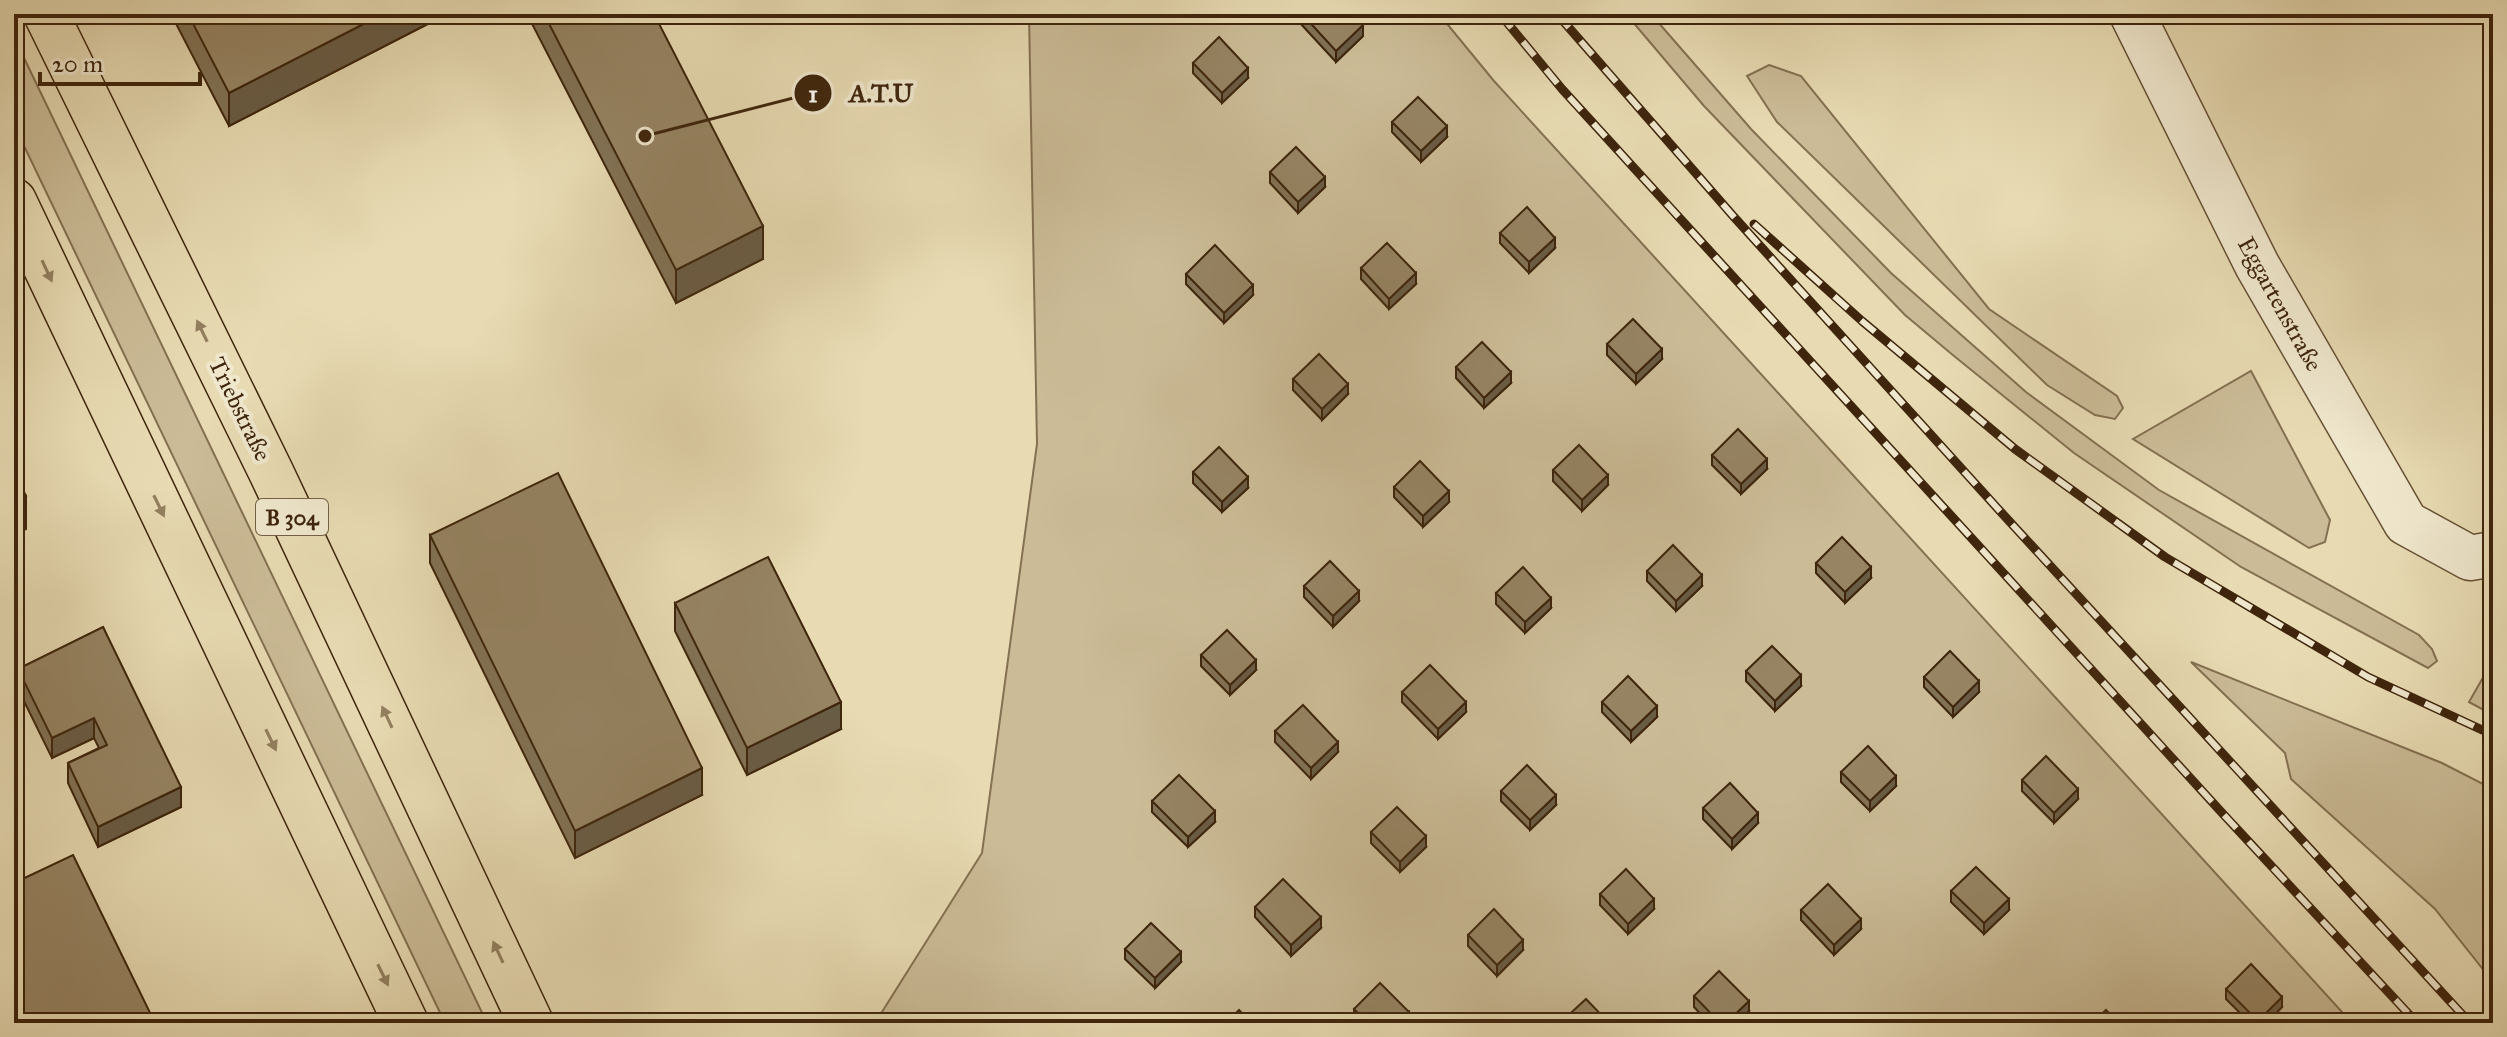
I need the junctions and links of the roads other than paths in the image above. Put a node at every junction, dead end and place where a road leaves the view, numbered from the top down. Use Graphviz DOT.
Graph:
graph roads {
  1 [pos="46,14"];
  2 [pos="2132,14"];
  3 [pos="14,201"];
  4 [pos="2482,556"];
  5 [pos="406,1023"];
  6 [pos="531,1023"];
  6 -- 1 [label="main road, Triebstraße / B 304, one-way"];
  2 -- 4 [label="street, Eggartenstraße"];
  3 -- 5 [label="main road, one-way"];
}
